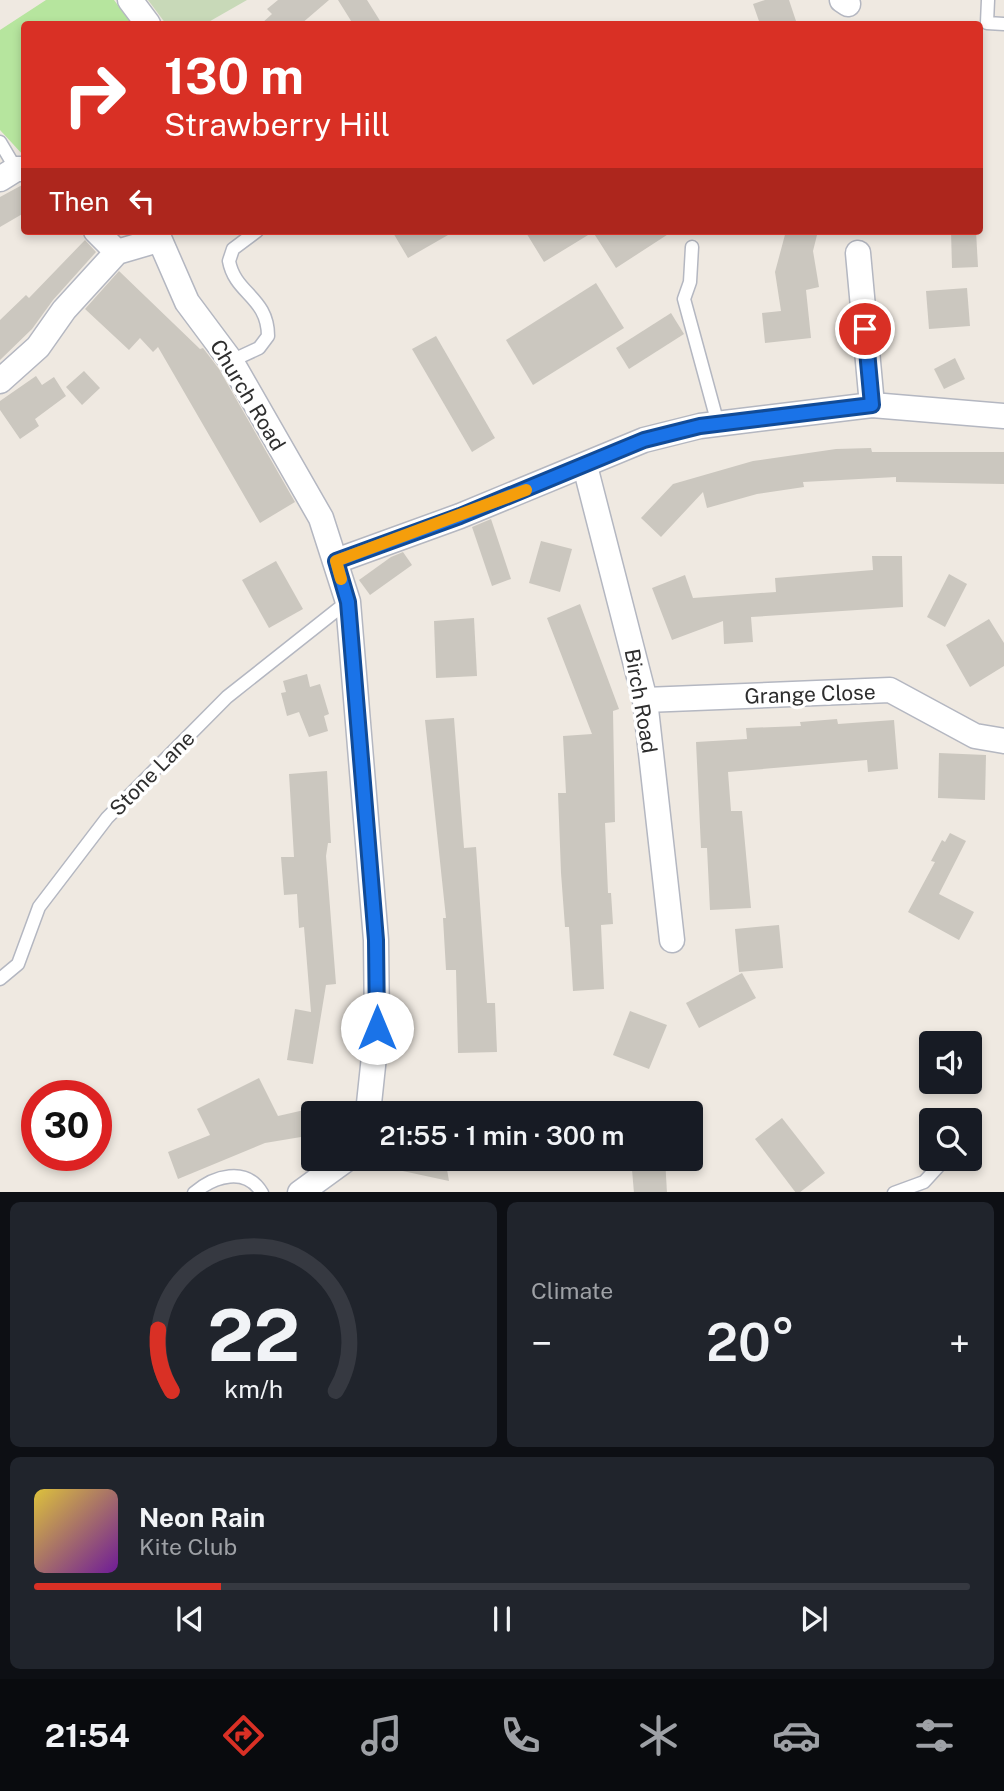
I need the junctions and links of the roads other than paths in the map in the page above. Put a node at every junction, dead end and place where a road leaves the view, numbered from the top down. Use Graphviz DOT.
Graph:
graph roads {
  1 [pos="130,0"];
  2 [pos="988,0"];
  3 [pos="146,21"];
  4 [pos="1004,24"];
  5 [pos="0,142"];
  6 [pos="14,172"];
  7 [pos="100,235"];
  8 [pos="252,235"];
  9 [pos="157,236"];
  10 [pos="692,247"];
  11 [pos="117,252"];
  12 [pos="858,253"];
  13 [pos="231,361"];
  14 [pos="0,381"];
  15 [pos="872,405"];
  16 [pos="1004,416"];
  17 [pos="718,424"];
  18 [pos="585,466"];
  19 [pos="336,561"];
  20 [pos="348,602"];
  21 [pos="645,700"];
  22 [pos="1004,741"];
  23 [pos="672,940"];
  24 [pos="0,979"];
  25 [pos="369,1101"];
  26 [pos="330,1171"];
  27 [pos="934,1171"];
  28 [pos="194,1192"];
  29 [pos="262,1192"];
  30 [pos="300,1192"];
  31 [pos="894,1192"];
  1 -- 3 [label="street"];
  2 -- 4 [label="lane"];
  5 -- 6 [label="lane"];
  7 -- 11 [label="street"];
  8 -- 13 [label="lane"];
  9 -- 11 [label="street"];
  9 -- 13 [label="street, Church Road"];
  10 -- 17 [label="lane"];
  11 -- 14 [label="street"];
  12 -- 15 [label="street"];
  13 -- 19 [label="street, Church Road"];
  15 -- 16 [label="street"];
  15 -- 17 [label="street"];
  17 -- 18 [label="street"];
  18 -- 19 [label="street"];
  18 -- 21 [label="street, Birch Road"];
  19 -- 20 [label="street, Church Road"];
  20 -- 24 [label="lane, Stone Lane"];
  20 -- 25 [label="street, Church Road"];
  21 -- 22 [label="street, Grange Close"];
  21 -- 23 [label="street, Birch Road"];
  26 -- 30 [label="street"];
  27 -- 31 [label="lane"];
  28 -- 29 [label="lane"];
}
